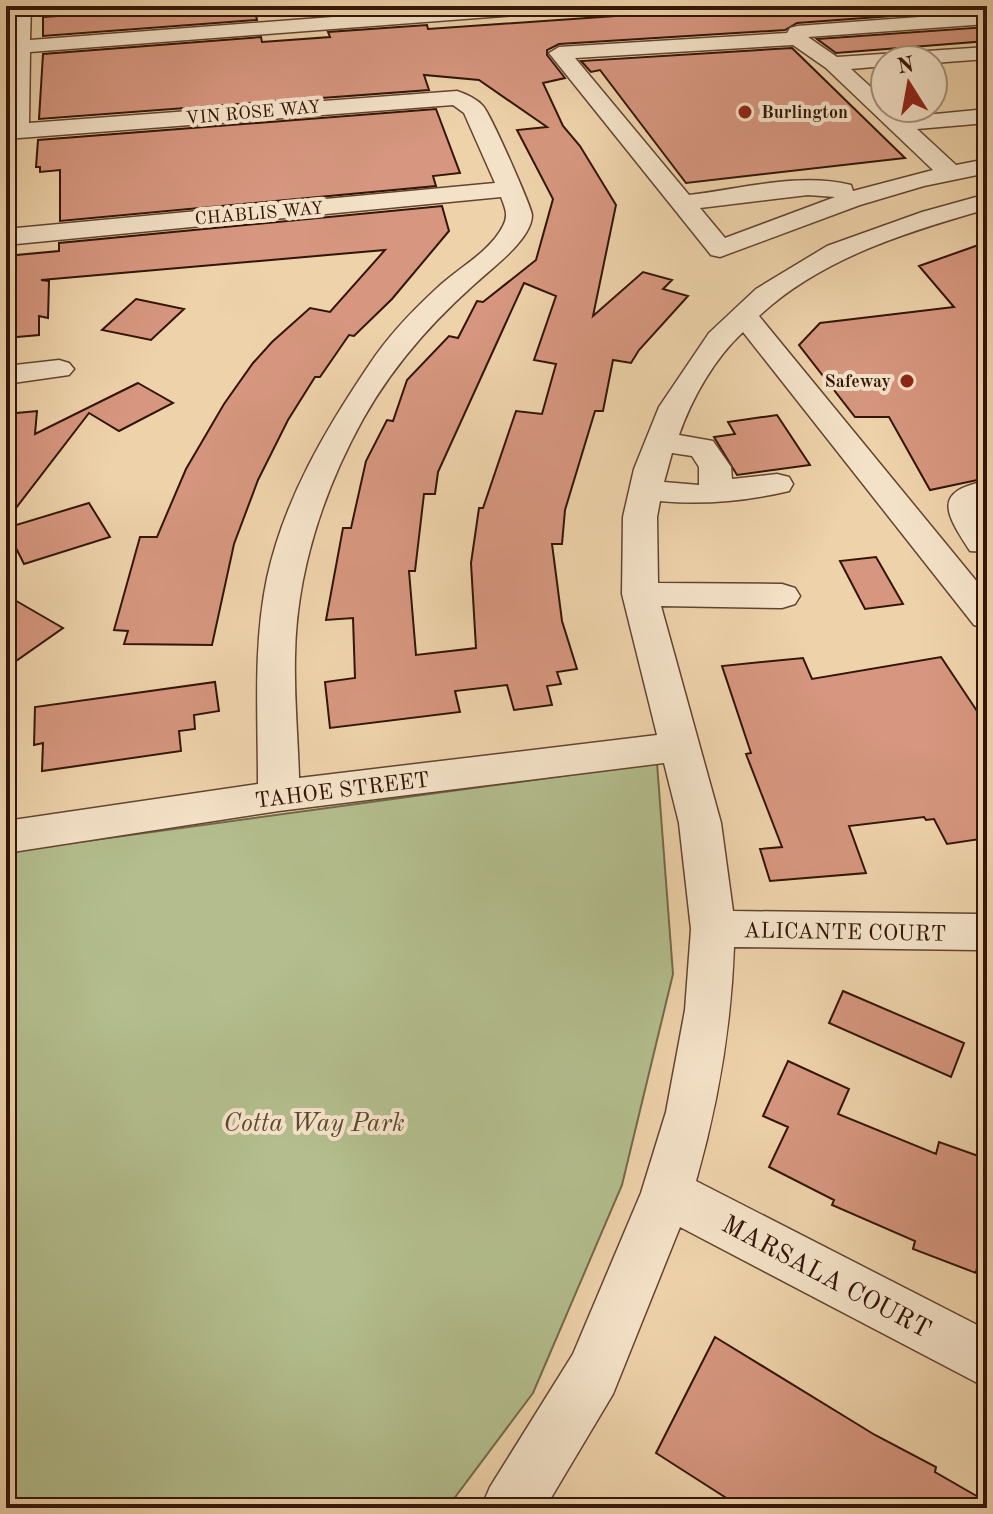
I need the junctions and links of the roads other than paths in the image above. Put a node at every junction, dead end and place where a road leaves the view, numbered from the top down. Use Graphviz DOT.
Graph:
graph roads {
  1 [pos="21,6"];
  2 [pos="555,6"];
  3 [pos="508,8"];
  4 [pos="295,16"];
  5 [pos="987,18"];
  6 [pos="797,39"];
  7 [pos="12,47"];
  8 [pos="987,53"];
  9 [pos="949,56"];
  10 [pos="869,61"];
  11 [pos="833,64"];
  12 [pos="869,92"];
  13 [pos="987,97"];
  14 [pos="949,100"];
  15 [pos="987,116"];
  16 [pos="949,120"];
  17 [pos="901,124"];
  18 [pos="12,131"];
  19 [pos="948,143"];
  20 [pos="923,145"];
  21 [pos="512,189"];
  22 [pos="874,191"];
  23 [pos="977,191"];
  24 [pos="683,203"];
  25 [pos="6,237"];
  26 [pos="741,282"];
  27 [pos="59,369"];
  28 [pos="6,375"];
  29 [pos="660,442"];
  30 [pos="777,484"];
  31 [pos="646,490"];
  32 [pos="716,490"];
  33 [pos="987,491"];
  34 [pos="982,543"];
  35 [pos="640,594"];
  36 [pos="782,596"];
  37 [pos="987,617"];
  38 [pos="679,747"];
  39 [pos="279,796"];
  40 [pos="6,837"];
  41 [pos="713,929"];
  42 [pos="978,932"];
  43 [pos="667,1193"];
  44 [pos="987,1360"];
  45 [pos="511,1508"];
  1 -- 7 [label="street"];
  2 -- 3 [label="street"];
  3 -- 4 [label="street"];
  4 -- 7 [label="street"];
  5 -- 6 [label="street"];
  6 -- 11 [label="street"];
  6 -- 24 [label="street"];
  7 -- 18 [label="street"];
  8 -- 9 [label="street"];
  10 -- 11 [label="street"];
  11 -- 12 [label="street"];
  13 -- 14 [label="street"];
  15 -- 16 [label="street"];
  17 -- 20 [label="street"];
  18 -- 21 [label="street, VIN ROSE WAY"];
  19 -- 20 [label="street"];
  20 -- 23 [label="street"];
  21 -- 25 [label="street, CHABLIS WAY"];
  21 -- 39 [label="street, VIN ROSE WAY"];
  22 -- 23 [label="street"];
  22 -- 24 [label="street"];
  22 -- 26 [label="street"];
  23 -- 26 [label="street"];
  24 -- 26 [label="street"];
  26 -- 29 [label="street"];
  26 -- 37 [label="street"];
  27 -- 28 [label="street"];
  29 -- 31 [label="street"];
  29 -- 32 [label="street"];
  30 -- 32 [label="street"];
  31 -- 32 [label="street"];
  31 -- 35 [label="street"];
  33 -- 34 [label="street"];
  35 -- 36 [label="street"];
  35 -- 38 [label="street"];
  38 -- 39 [label="street, TAHOE STREET"];
  38 -- 41 [label="street"];
  39 -- 40 [label="street, TAHOE STREET"];
  41 -- 42 [label="street, ALICANTE COURT"];
  41 -- 43 [label="street"];
  43 -- 44 [label="street, MARSALA COURT"];
  43 -- 45 [label="street"];
}
